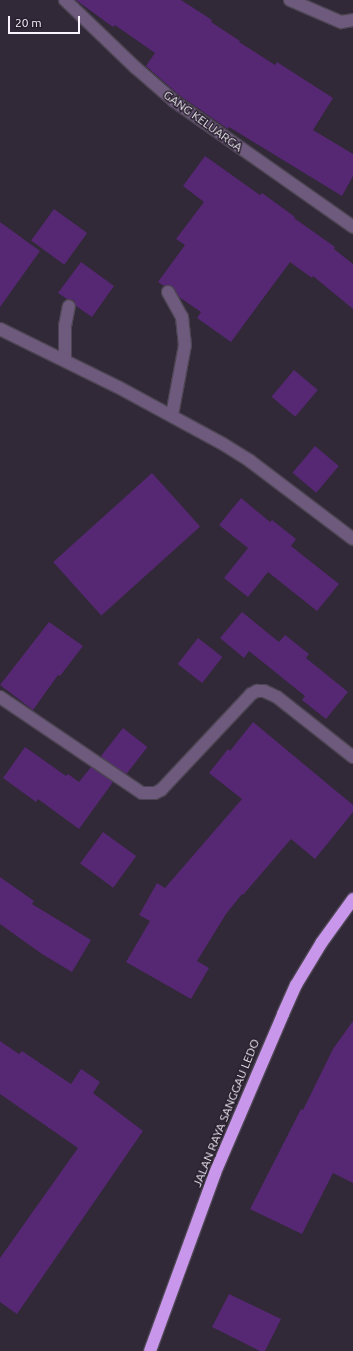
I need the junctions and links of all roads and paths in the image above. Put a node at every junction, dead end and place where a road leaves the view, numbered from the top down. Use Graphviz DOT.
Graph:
graph roads {
  1 [pos="65,0"];
  2 [pos="290,0"];
  3 [pos="353,20"];
  4 [pos="353,227"];
  5 [pos="168,292"];
  6 [pos="69,306"];
  7 [pos="0,329"];
  8 [pos="65,360"];
  9 [pos="172,415"];
  10 [pos="353,540"];
  11 [pos="0,697"];
  12 [pos="353,757"];
  13 [pos="353,899"];
  14 [pos="150,1351"];
  1 -- 4 [label="street, GANG KELUARGA"];
  2 -- 3 [label="street"];
  5 -- 9 [label="street"];
  6 -- 8 [label="street"];
  7 -- 8 [label="street"];
  8 -- 9 [label="street"];
  9 -- 10 [label="street"];
  11 -- 12 [label="street"];
  13 -- 14 [label="highway, JALAN RAYA SANGGAU LEDO"];
}
